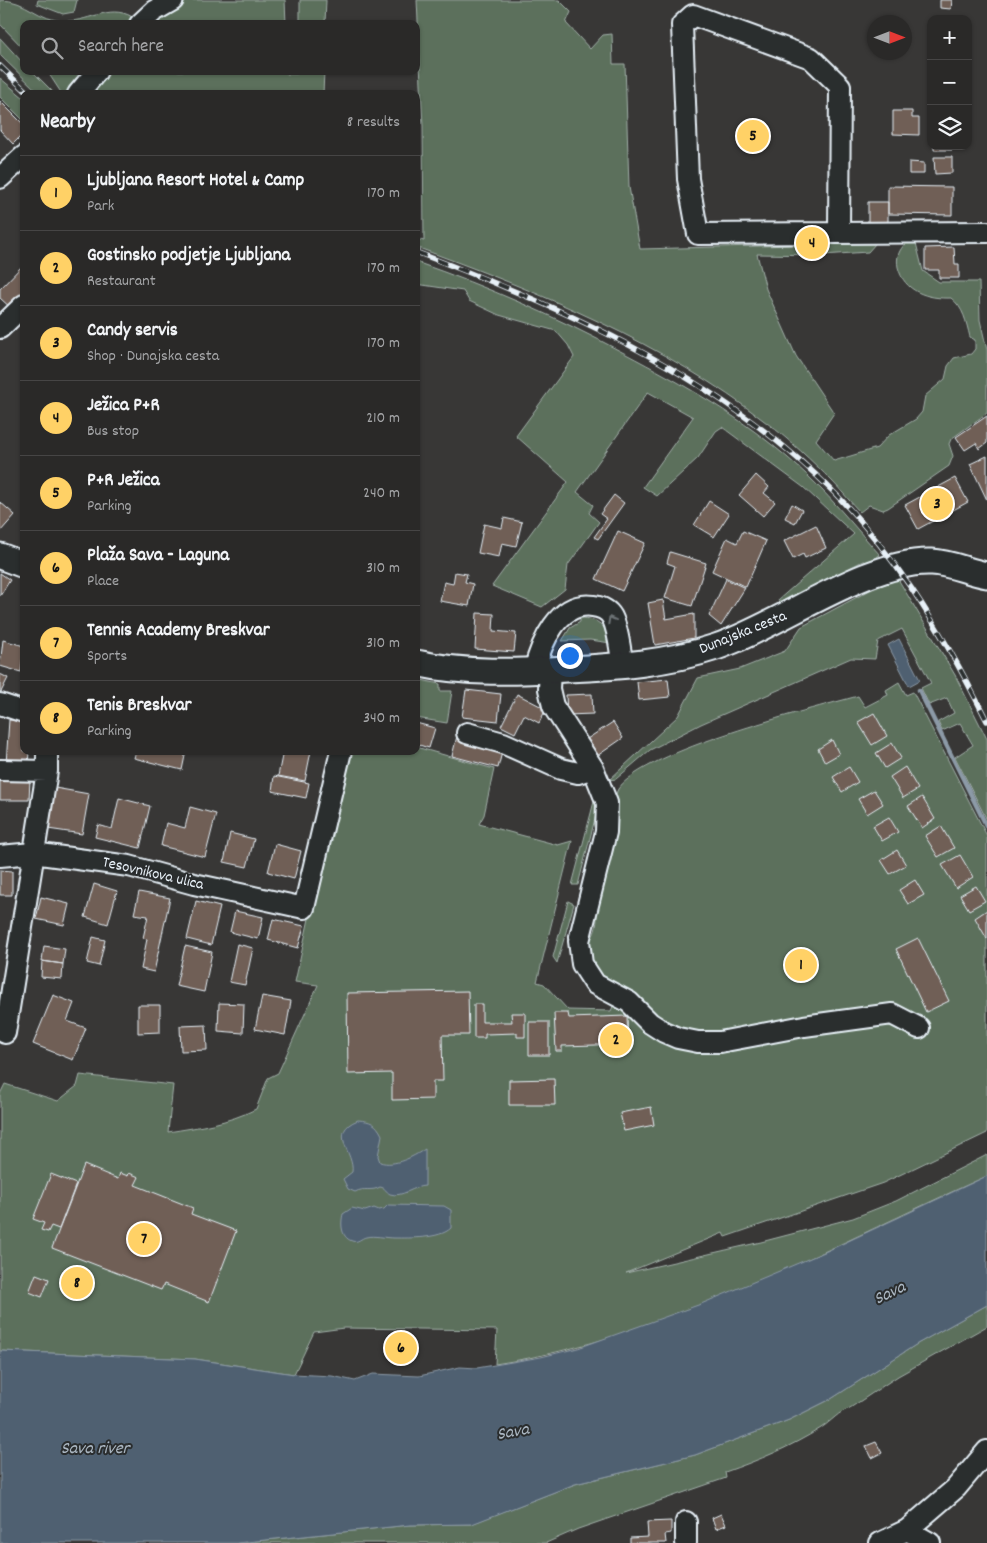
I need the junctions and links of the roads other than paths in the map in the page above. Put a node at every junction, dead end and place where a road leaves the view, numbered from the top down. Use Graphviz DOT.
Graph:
graph roads {
  1 [pos="173,0"];
  2 [pos="144,20"];
  3 [pos="94,75"];
  4 [pos="81,90"];
  5 [pos="20,160"];
  6 [pos="0,178"];
  7 [pos="839,231"];
  8 [pos="987,232"];
  9 [pos="20,309"];
  10 [pos="0,328"];
  11 [pos="0,556"];
  12 [pos="20,564"];
  13 [pos="978,574"];
  14 [pos="987,590"];
  15 [pos="420,664"];
  16 [pos="623,666"];
  17 [pos="542,671"];
  18 [pos="0,704"];
  19 [pos="20,711"];
  20 [pos="467,733"];
  21 [pos="340,755"];
  22 [pos="47,761"];
  23 [pos="593,768"];
  24 [pos="0,770"];
  25 [pos="33,853"];
  26 [pos="0,856"];
  27 [pos="919,1028"];
  28 [pos="5,1033"];
  29 [pos="987,1451"];
  30 [pos="686,1522"];
  31 [pos="907,1530"];
  32 [pos="686,1543"];
  33 [pos="880,1543"];
  34 [pos="930,1543"];
  1 -- 2 [label="street"];
  3 -- 4 [label="street"];
  5 -- 6 [label="street"];
  7 -- 7 [label="street"];
  7 -- 8 [label="street"];
  9 -- 10 [label="street"];
  11 -- 12 [label="main road"];
  13 -- 14 [label="main road, Dunajska cesta"];
  13 -- 16 [label="main road, Dunajska cesta"];
  15 -- 17 [label="main road, Dunajska cesta"];
  16 -- 17 [label="main road, Dunajska cesta"];
  16 -- 17 [label="street, one-way"];
  17 -- 23 [label="street"];
  18 -- 19 [label="street"];
  20 -- 23 [label="street"];
  21 -- 25 [label="street, Tesovnikova ulica"];
  22 -- 24 [label="street"];
  22 -- 25 [label="street"];
  23 -- 27 [label="street"];
  25 -- 26 [label="street, Tesovnikova ulica"];
  25 -- 28 [label="street"];
  29 -- 31 [label="street"];
  30 -- 32 [label="street"];
  31 -- 33 [label="street"];
  31 -- 34 [label="street"];
}
